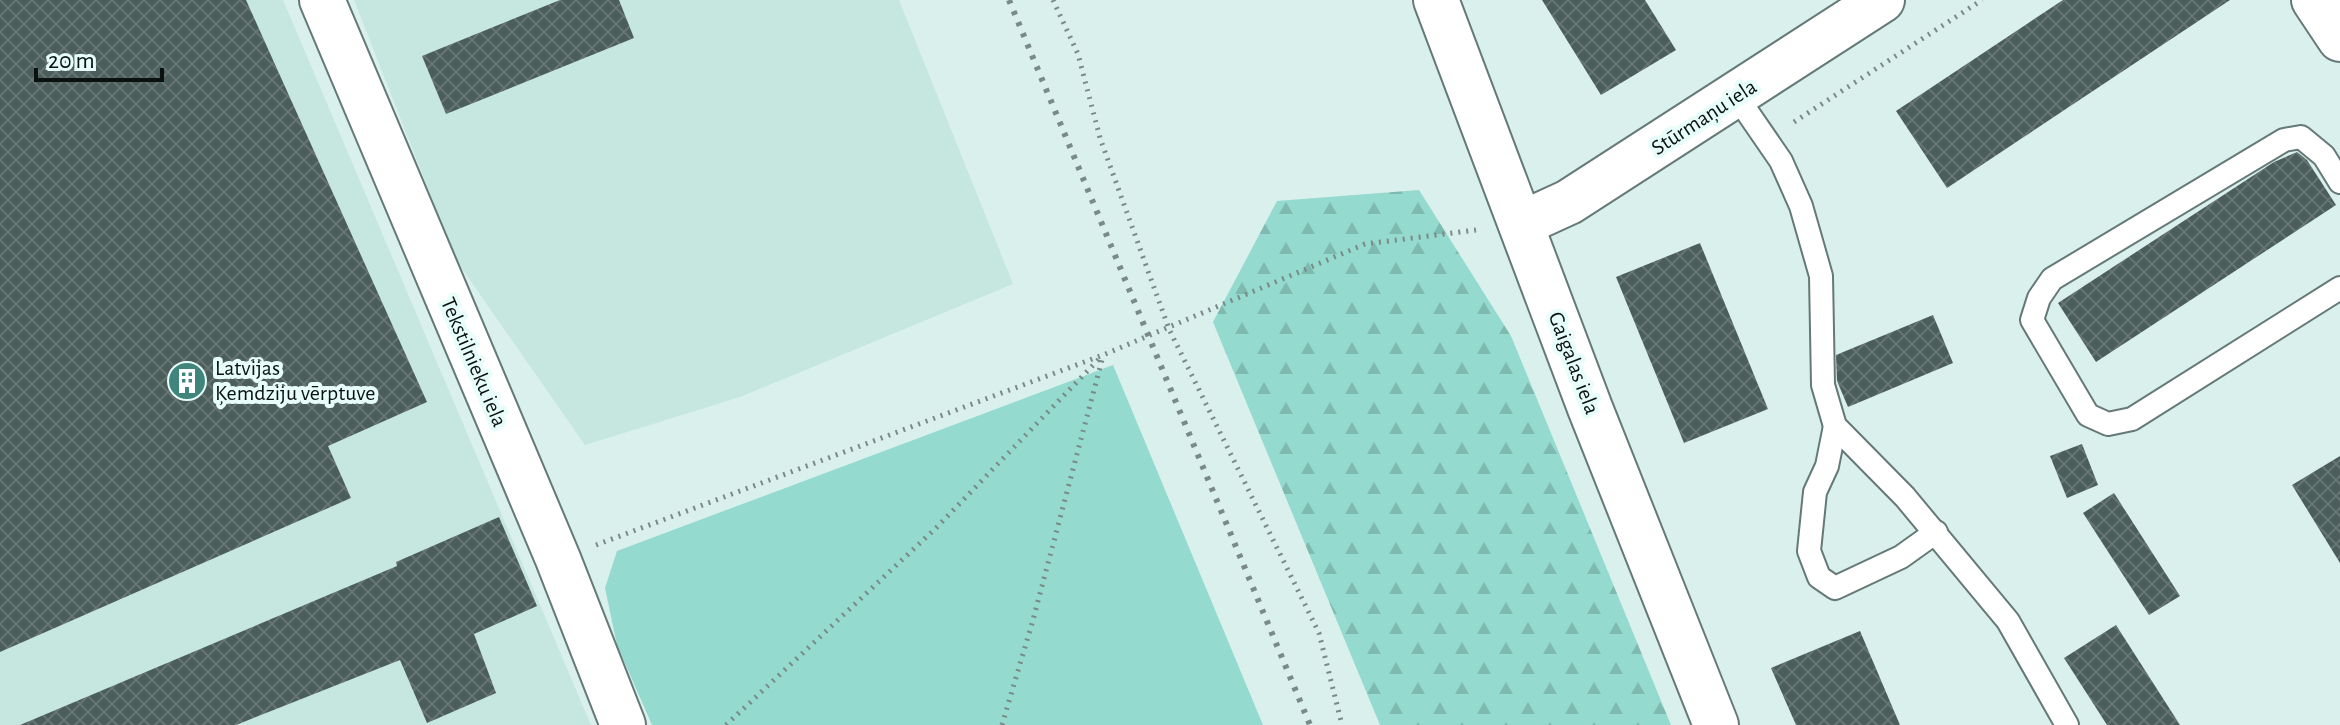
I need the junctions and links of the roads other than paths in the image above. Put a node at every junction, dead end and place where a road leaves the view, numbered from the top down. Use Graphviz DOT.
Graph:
graph roads {
  1 [pos="322,0"];
  2 [pos="1436,0"];
  3 [pos="1882,0"];
  4 [pos="1737,97"];
  5 [pos="2332,152"];
  6 [pos="2340,182"];
  7 [pos="1521,224"];
  8 [pos="2340,288"];
  9 [pos="1835,426"];
  10 [pos="1936,532"];
  11 [pos="623,725"];
  12 [pos="1716,725"];
  13 [pos="2067,725"];
  1 -- 11 [label="street, Tekstilnieku iela"];
  2 -- 7 [label="street, Gaigalas iela"];
  3 -- 4 [label="street, Stūrmaņu iela"];
  4 -- 7 [label="street, Stūrmaņu iela"];
  4 -- 9 [label="lane"];
  5 -- 6 [label="lane"];
  5 -- 8 [label="lane"];
  7 -- 12 [label="street, Gaigalas iela"];
  9 -- 10 [label="lane"];
  9 -- 10 [label="lane"];
  10 -- 13 [label="lane"];
}
